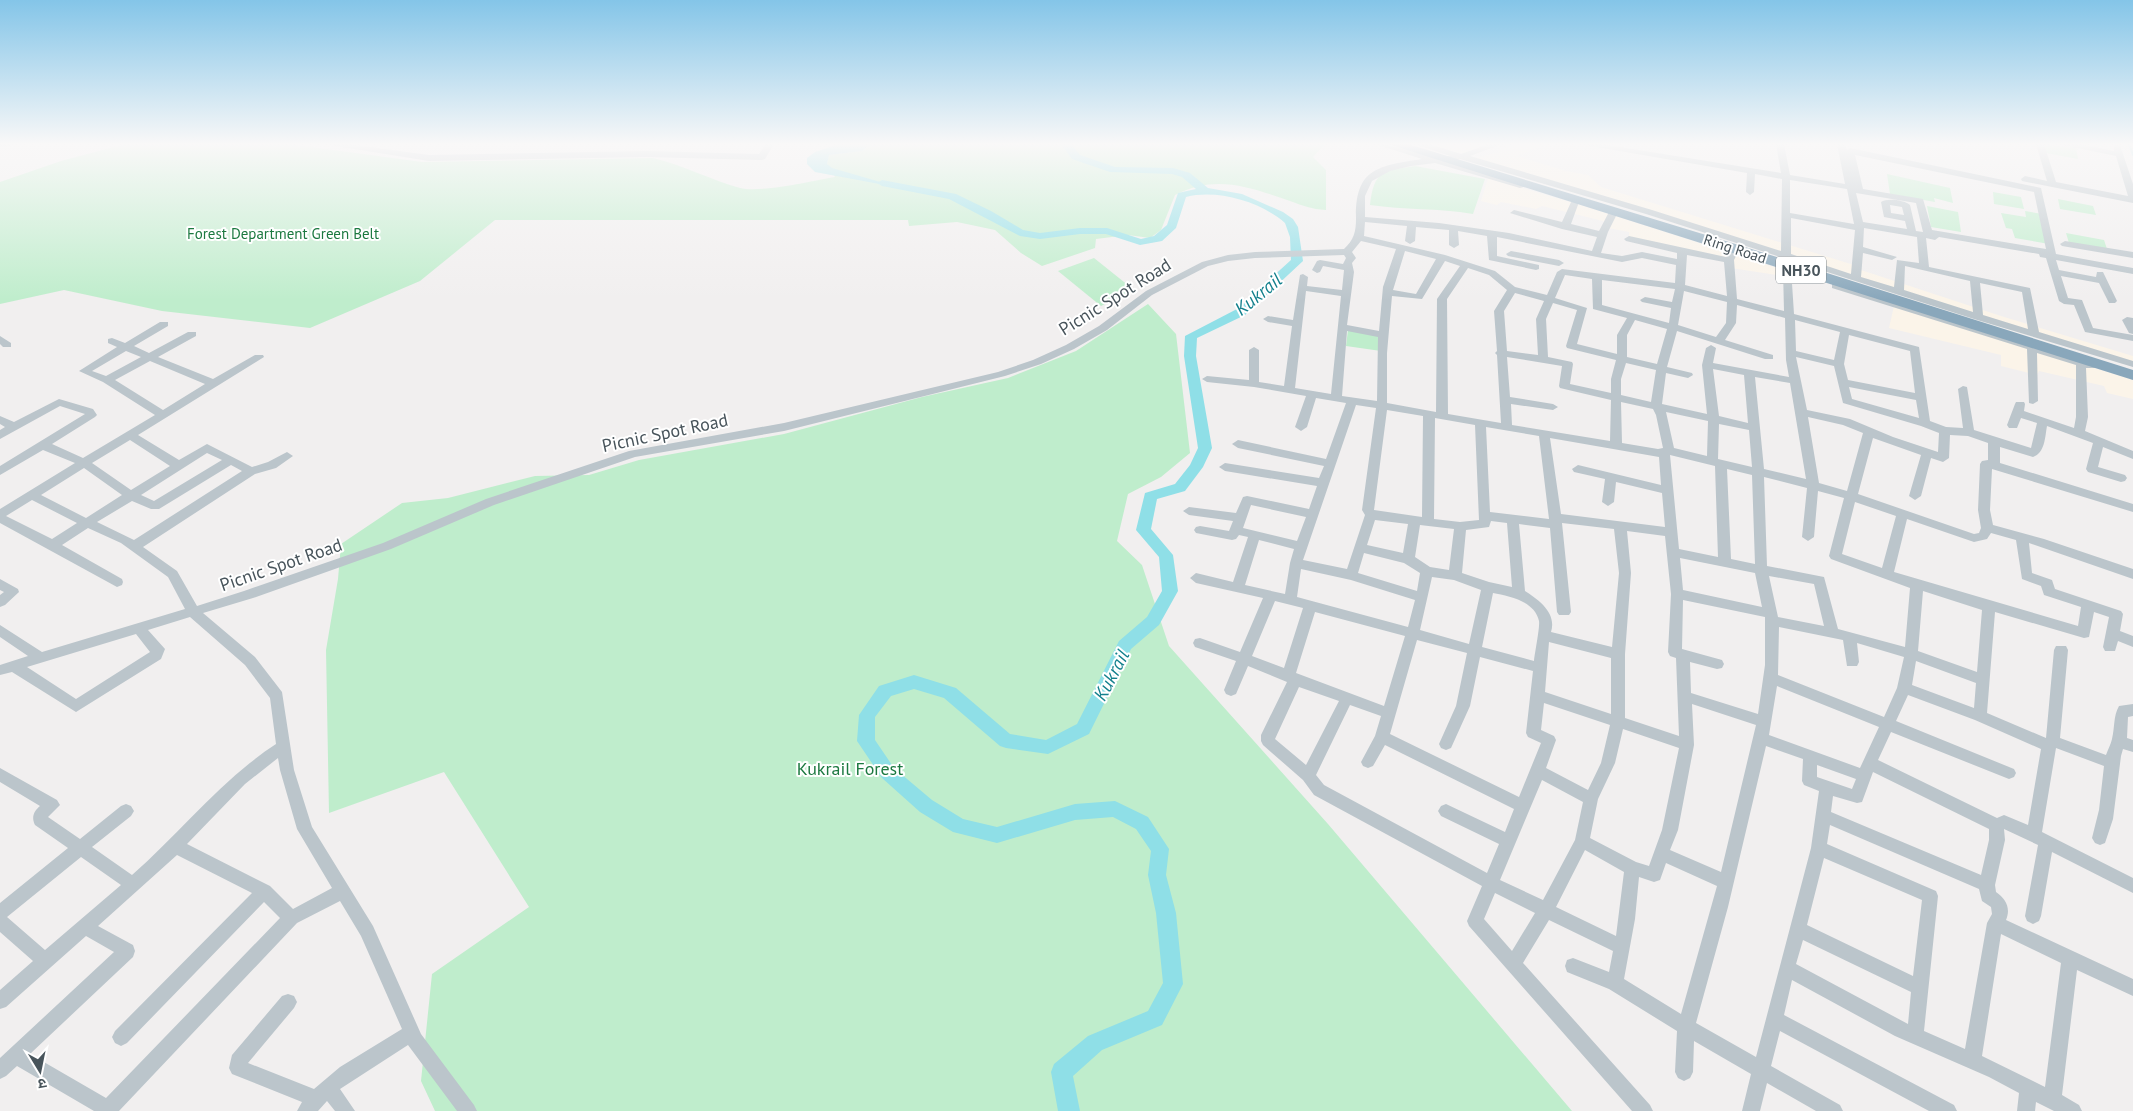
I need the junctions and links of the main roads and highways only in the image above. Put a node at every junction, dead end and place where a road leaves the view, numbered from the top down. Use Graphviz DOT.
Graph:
graph roads {
  1 [pos="1568,196"];
  2 [pos="1571,196"];
  3 [pos="2133,369"];
  4 [pos="2133,375"];
  1 -- 4 [label="highway, Ring Road / NH30"];
  2 -- 3 [label="highway, Ring Road / NH30"];
}
